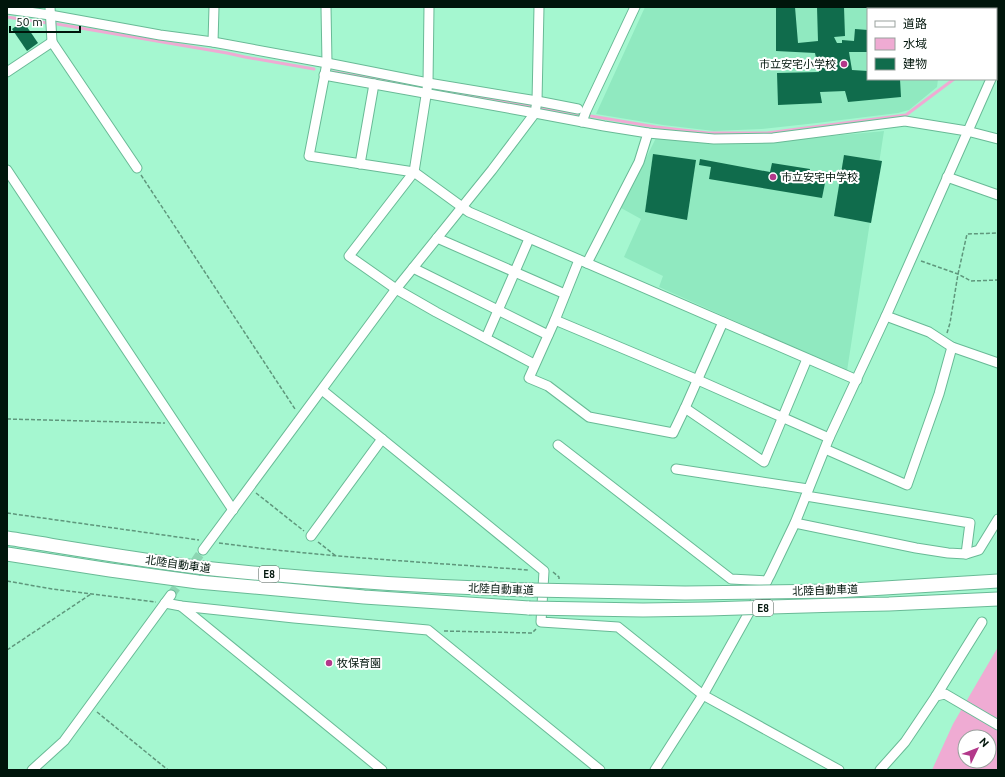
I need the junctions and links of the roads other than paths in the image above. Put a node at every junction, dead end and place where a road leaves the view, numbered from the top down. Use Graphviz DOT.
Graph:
graph roads {
  1 [pos="214,7"];
  2 [pos="326,7"];
  3 [pos="430,7"];
  4 [pos="539,7"];
  5 [pos="635,7"];
  6 [pos="7,9"];
  7 [pos="50,11"];
  8 [pos="52,42"];
  9 [pos="213,42"];
  10 [pos="327,63"];
  11 [pos="7,72"];
  12 [pos="324,75"];
  13 [pos="991,80"];
  14 [pos="428,83"];
  15 [pos="374,84"];
  16 [pos="427,94"];
  17 [pos="537,101"];
  18 [pos="582,110"];
  19 [pos="536,113"];
  20 [pos="582,122"];
  21 [pos="967,131"];
  22 [pos="648,133"];
  23 [pos="998,139"];
  24 [pos="360,164"];
  25 [pos="137,168"];
  26 [pos="7,170"];
  27 [pos="414,172"];
  28 [pos="947,177"];
  29 [pos="998,195"];
  30 [pos="462,207"];
  31 [pos="438,238"];
  32 [pos="529,239"];
  33 [pos="583,262"];
  34 [pos="413,268"];
  35 [pos="514,272"];
  36 [pos="396,289"];
  37 [pos="565,294"];
  38 [pos="498,310"];
  39 [pos="886,316"];
  40 [pos="555,320"];
  41 [pos="723,322"];
  42 [pos="548,335"];
  43 [pos="486,338"];
  44 [pos="952,347"];
  45 [pos="807,359"];
  46 [pos="998,363"];
  47 [pos="534,364"];
  48 [pos="698,380"];
  49 [pos="857,380"];
  50 [pos="322,390"];
  51 [pos="685,408"];
  52 [pos="783,418"];
  53 [pos="829,438"];
  54 [pos="382,439"];
  55 [pos="558,445"];
  56 [pos="825,449"];
  57 [pos="676,469"];
  58 [pos="807,493"];
  59 [pos="233,510"];
  60 [pos="998,518"];
  61 [pos="795,523"];
  62 [pos="311,536"];
  63 [pos="7,538"];
  64 [pos="203,550"];
  65 [pos="7,554"];
  66 [pos="966,554"];
  67 [pos="767,581"];
  68 [pos="998,581"];
  69 [pos="998,599"];
  70 [pos="181,606"];
  71 [pos="982,622"];
  72 [pos="703,694"];
  73 [pos="936,696"];
  74 [pos="998,725"];
  75 [pos="32,770"];
  76 [pos="382,770"];
  77 [pos="600,770"];
  78 [pos="655,770"];
  79 [pos="839,770"];
  80 [pos="880,770"];
  1 -- 9 [label="street"];
  2 -- 10 [label="street"];
  3 -- 14 [label="street"];
  4 -- 17 [label="street"];
  5 -- 18 [label="street"];
  6 -- 7 [label="street"];
  7 -- 8 [label="street"];
  7 -- 9 [label="street"];
  8 -- 11 [label="street"];
  8 -- 25 [label="street"];
  9 -- 10 [label="street"];
  10 -- 12 [label="street"];
  10 -- 14 [label="street"];
  12 -- 15 [label="street"];
  12 -- 24 [label="street"];
  13 -- 21 [label="street"];
  14 -- 16 [label="street"];
  14 -- 17 [label="street"];
  15 -- 16 [label="street"];
  15 -- 24 [label="street"];
  16 -- 19 [label="street"];
  16 -- 27 [label="street"];
  17 -- 18 [label="street"];
  17 -- 19 [label="street"];
  18 -- 20 [label="street"];
  19 -- 20 [label="street"];
  19 -- 30 [label="street"];
  20 -- 22 [label="street"];
  21 -- 22 [label="street"];
  21 -- 23 [label="street"];
  21 -- 28 [label="street"];
  22 -- 33 [label="street"];
  24 -- 27 [label="street"];
  26 -- 59 [label="street"];
  27 -- 30 [label="street"];
  27 -- 36 [label="street"];
  28 -- 29 [label="street"];
  28 -- 39 [label="street"];
  30 -- 31 [label="street"];
  30 -- 32 [label="street"];
  31 -- 34 [label="street"];
  31 -- 35 [label="street"];
  32 -- 33 [label="street"];
  32 -- 35 [label="street"];
  33 -- 37 [label="street"];
  33 -- 41 [label="street"];
  34 -- 36 [label="street"];
  34 -- 38 [label="street"];
  35 -- 37 [label="street"];
  35 -- 38 [label="street"];
  36 -- 43 [label="street"];
  36 -- 50 [label="street"];
  37 -- 40 [label="street"];
  38 -- 42 [label="street"];
  38 -- 43 [label="street"];
  39 -- 44 [label="street"];
  39 -- 49 [label="street"];
  40 -- 42 [label="street"];
  40 -- 48 [label="street"];
  41 -- 45 [label="street"];
  41 -- 48 [label="street"];
  42 -- 47 [label="street"];
  43 -- 47 [label="street"];
  44 -- 46 [label="street"];
  44 -- 56 [label="street"];
  45 -- 49 [label="street"];
  45 -- 52 [label="street"];
  47 -- 51 [label="street"];
  48 -- 51 [label="street"];
  48 -- 52 [label="street"];
  49 -- 53 [label="street"];
  50 -- 54 [label="street"];
  50 -- 59 [label="street"];
  51 -- 52 [label="street"];
  52 -- 53 [label="street"];
  53 -- 56 [label="street"];
  54 -- 62 [label="street"];
  54 -- 72 [label="street"];
  55 -- 67 [label="street"];
  56 -- 58 [label="street"];
  57 -- 58 [label="street"];
  58 -- 61 [label="street"];
  58 -- 66 [label="street"];
  59 -- 64 [label="street"];
  60 -- 66 [label="street"];
  61 -- 66 [label="street"];
  61 -- 67 [label="street"];
  63 -- 68 [label="highway, 北陸自動車道 / E8, bridge"];
  65 -- 69 [label="highway, 北陸自動車道 / E8, bridge"];
  67 -- 72 [label="street"];
  70 -- 75 [label="street"];
  70 -- 76 [label="street"];
  70 -- 77 [label="street"];
  71 -- 73 [label="street"];
  72 -- 78 [label="street"];
  72 -- 79 [label="street"];
  73 -- 74 [label="street"];
  73 -- 80 [label="street"];
}
